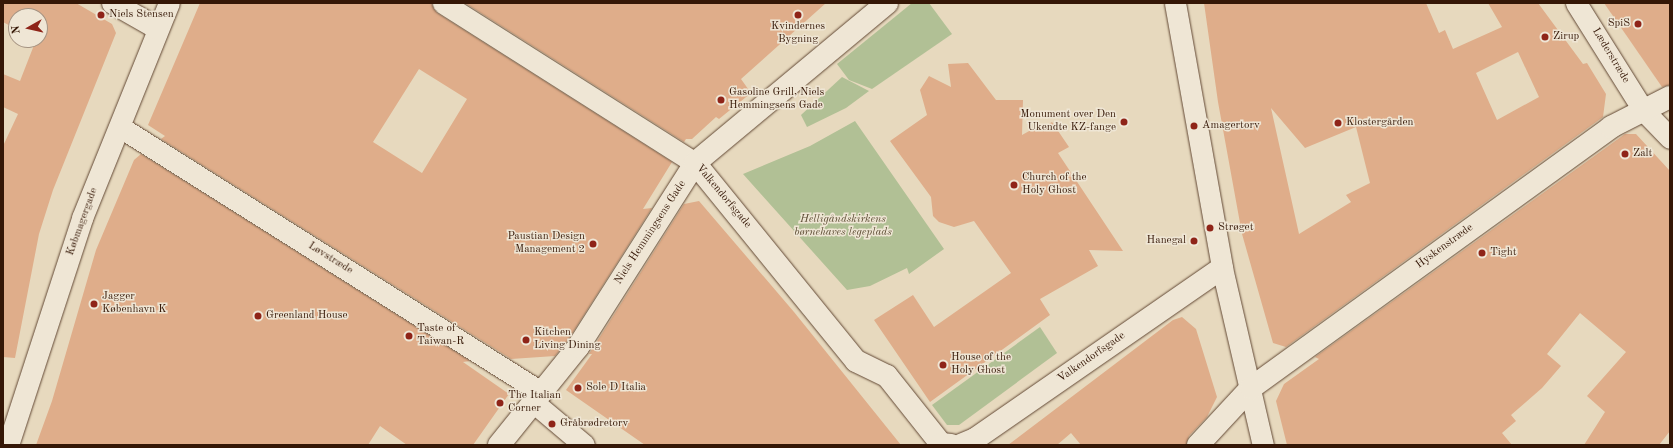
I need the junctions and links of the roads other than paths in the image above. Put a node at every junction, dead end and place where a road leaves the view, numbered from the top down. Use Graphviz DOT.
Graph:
graph roads {
  1 [pos="113,3"];
  2 [pos="169,3"];
  3 [pos="444,3"];
  4 [pos="887,3"];
  5 [pos="1175,3"];
  6 [pos="1576,3"];
  7 [pos="157,28"];
  8 [pos="1670,97"];
  9 [pos="1643,110"];
  10 [pos="120,127"];
  11 [pos="1670,138"];
  12 [pos="695,163"];
  13 [pos="1222,268"];
  14 [pos="1250,388"];
  15 [pos="536,396"];
  16 [pos="8,445"];
  17 [pos="499,445"];
  18 [pos="584,445"];
  19 [pos="951,445"];
  20 [pos="961,445"];
  21 [pos="1198,445"];
  22 [pos="1263,445"];
  1 -- 7 [label="street"];
  2 -- 7 [label="street, Købmagergade"];
  3 -- 12 [label="street, Valkendorfsgade"];
  4 -- 12 [label="street, Niels Hemmingsens Gade"];
  5 -- 13 [label="street"];
  6 -- 9 [label="street, Læderstræde"];
  7 -- 10 [label="street, Købmagergade"];
  8 -- 9 [label="street, Hyskenstræde"];
  9 -- 11 [label="street, Læderstræde"];
  9 -- 14 [label="street, Hyskenstræde"];
  10 -- 15 [label="street, Løvstræde"];
  10 -- 16 [label="street, Købmagergade"];
  12 -- 15 [label="street, Niels Hemmingsens Gade"];
  12 -- 19 [label="street, Valkendorfsgade"];
  13 -- 14 [label="street"];
  13 -- 20 [label="street, Valkendorfsgade"];
  14 -- 21 [label="street, Hyskenstræde"];
  14 -- 22 [label="street"];
  15 -- 17 [label="street, Niels Hemmingsens Gade"];
  15 -- 18 [label="street"];
}
